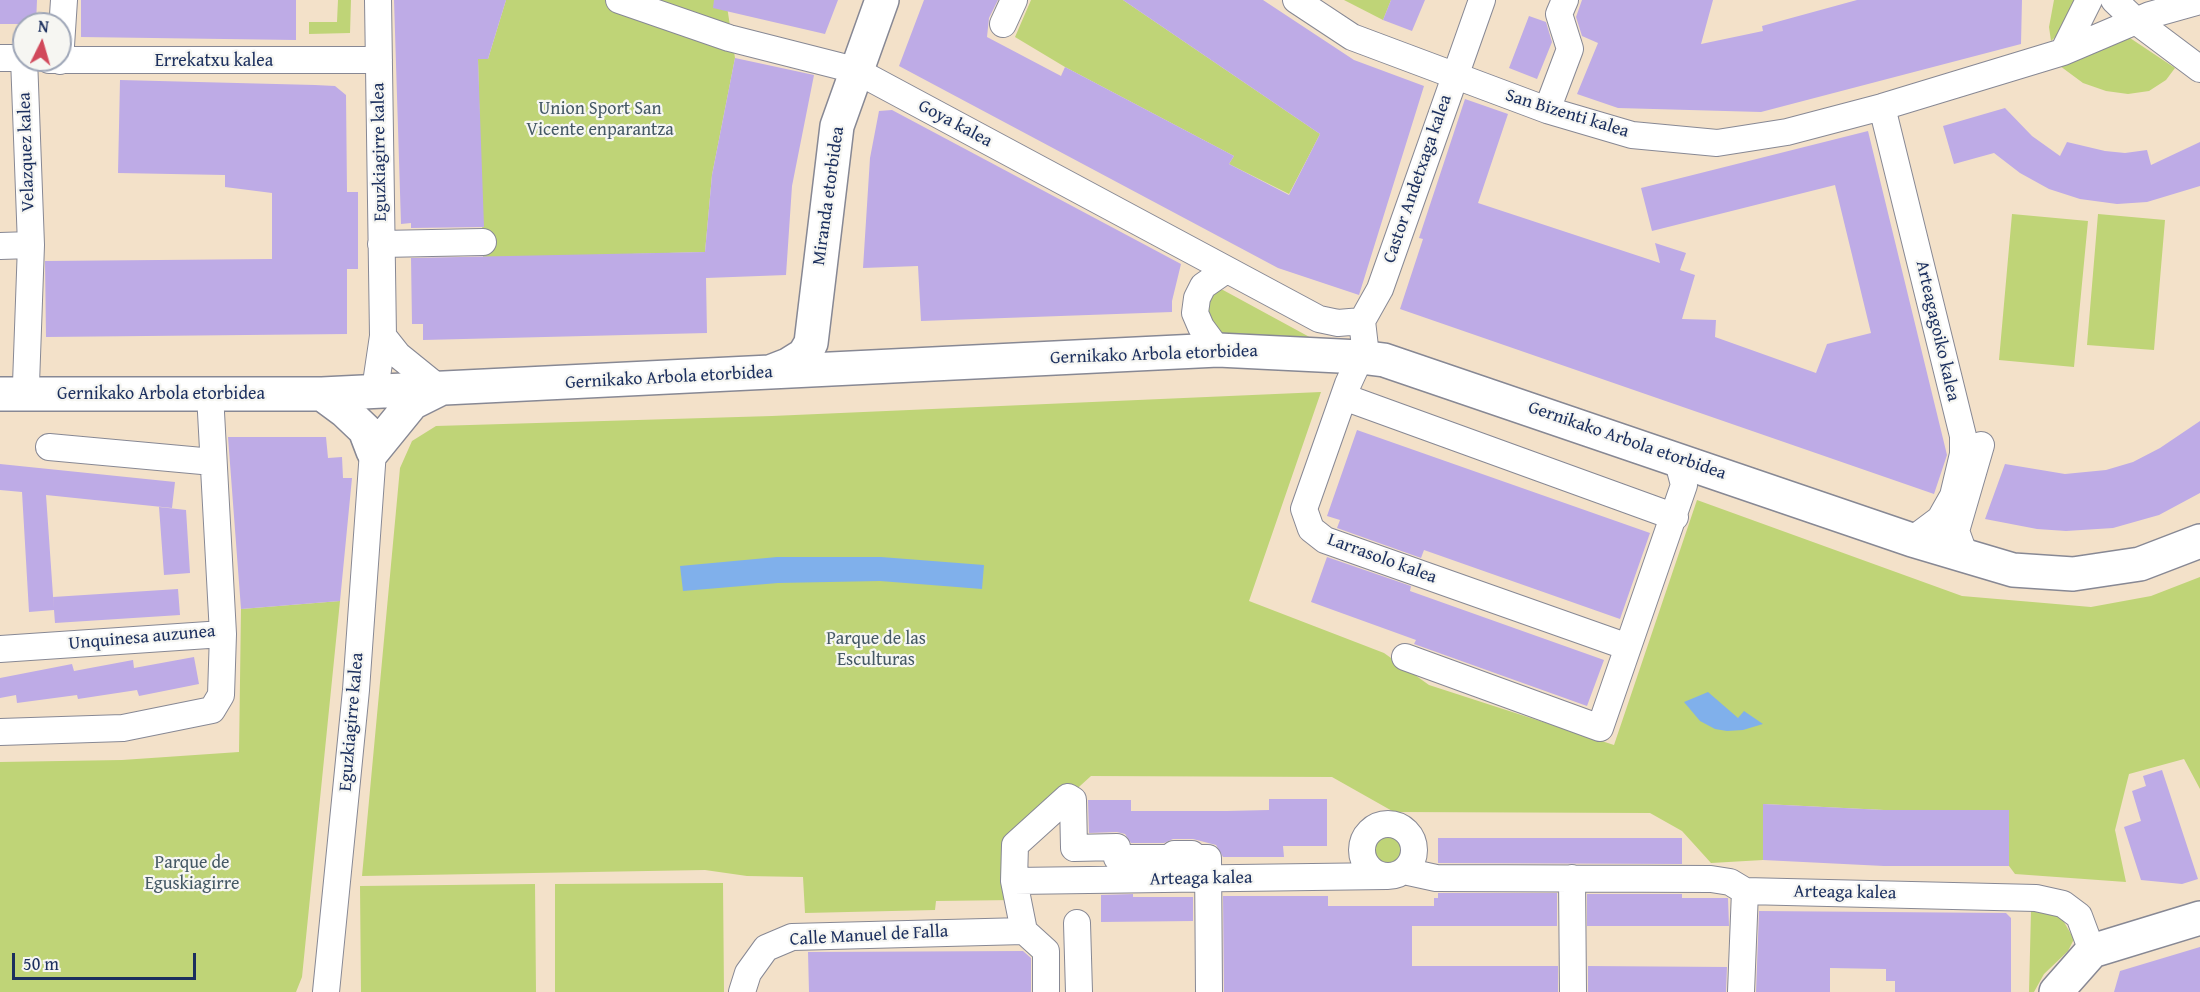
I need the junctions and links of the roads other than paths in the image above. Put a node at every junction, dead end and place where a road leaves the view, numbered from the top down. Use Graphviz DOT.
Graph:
graph roads {
  1 [pos="378,0"];
  2 [pos="620,0"];
  3 [pos="882,0"];
  4 [pos="1014,0"];
  5 [pos="1296,0"];
  6 [pos="1482,0"];
  7 [pos="2089,0"];
  8 [pos="2114,0"];
  9 [pos="2190,4"];
  10 [pos="1562,7"];
  11 [pos="2136,21"];
  12 [pos="1003,24"];
  13 [pos="2063,52"];
  14 [pos="72,60"];
  15 [pos="379,60"];
  16 [pos="2190,61"];
  17 [pos="855,70"];
  18 [pos="25,72"];
  19 [pos="1454,77"];
  20 [pos="1882,107"];
  21 [pos="1547,110"];
  22 [pos="483,243"];
  23 [pos="381,244"];
  24 [pos="31,245"];
  25 [pos="0,246"];
  26 [pos="1226,270"];
  27 [pos="1362,321"];
  28 [pos="383,336"];
  29 [pos="1218,350"];
  30 [pos="1360,357"];
  31 [pos="766,373"];
  32 [pos="13,389"];
  33 [pos="440,389"];
  34 [pos="375,390"];
  35 [pos="210,394"];
  36 [pos="322,394"];
  37 [pos="1344,397"];
  38 [pos="1981,445"];
  39 [pos="49,447"];
  40 [pos="373,451"];
  41 [pos="1677,458"];
  42 [pos="213,462"];
  43 [pos="1675,517"];
  44 [pos="1912,540"];
  45 [pos="2200,541"];
  46 [pos="1965,556"];
  47 [pos="223,634"];
  48 [pos="1629,647"];
  49 [pos="0,649"];
  50 [pos="1405,657"];
  51 [pos="0,732"];
  52 [pos="1572,878"];
  53 [pos="1208,879"];
  54 [pos="1014,881"];
  55 [pos="1745,891"];
  56 [pos="2200,918"];
  57 [pos="1077,923"];
  58 [pos="1024,931"];
  59 [pos="2092,951"];
  60 [pos="326,992"];
  61 [pos="742,992"];
  62 [pos="1046,992"];
  63 [pos="1079,992"];
  64 [pos="1209,992"];
  65 [pos="1573,992"];
  66 [pos="1741,992"];
  67 [pos="2056,992"];
  1 -- 15 [label="street, Eguzkiagirre kalea"];
  2 -- 17 [label="street, Goya kalea"];
  3 -- 17 [label="street, Miranda etorbidea"];
  4 -- 12 [label="street"];
  5 -- 19 [label="street, San Bizenti kalea"];
  6 -- 19 [label="street, Castor Andetxaga kalea"];
  7 -- 13 [label="street"];
  8 -- 11 [label="street"];
  9 -- 11 [label="street, San Bizenti kalea"];
  9 -- 16 [label="street"];
  10 -- 21 [label="street"];
  11 -- 13 [label="street, San Bizenti kalea"];
  11 -- 16 [label="street"];
  13 -- 20 [label="street, San Bizenti kalea"];
  14 -- 15 [label="street, Errekatxu kalea"];
  15 -- 23 [label="street, Eguzkiagirre kalea"];
  17 -- 26 [label="street, Goya kalea"];
  17 -- 31 [label="street, Miranda etorbidea"];
  18 -- 24 [label="street, Velazquez kalea"];
  19 -- 21 [label="street, San Bizenti kalea"];
  19 -- 27 [label="street, Castor Andetxaga kalea"];
  20 -- 21 [label="street, San Bizenti kalea"];
  20 -- 44 [label="street, Arteagagoiko kalea"];
  22 -- 23 [label="street, Eguzkiagirre kalea"];
  23 -- 28 [label="street, Eguzkiagirre kalea"];
  24 -- 25 [label="street"];
  24 -- 32 [label="street, Velazquez kalea"];
  26 -- 27 [label="street, Goya kalea"];
  26 -- 29 [label="street"];
  27 -- 30 [label="street"];
  28 -- 33 [label="street"];
  28 -- 34 [label="street, Eguzkiagirre kalea"];
  29 -- 30 [label="street, Gernikako Arbola etorbidea"];
  29 -- 31 [label="street, Gernikako Arbola etorbidea"];
  30 -- 37 [label="street, Larrasolo kalea"];
  30 -- 41 [label="street, Gernikako Arbola etorbidea"];
  31 -- 33 [label="street, Gernikako Arbola etorbidea"];
  32 -- 35 [label="street, Gernikako Arbola etorbidea"];
  33 -- 34 [label="street, Gernikako Arbola etorbidea"];
  33 -- 40 [label="street"];
  34 -- 36 [label="street, Gernikako Arbola etorbidea"];
  34 -- 40 [label="street, Eguzkiagirre kalea"];
  35 -- 36 [label="street, Gernikako Arbola etorbidea"];
  35 -- 42 [label="street, Unquinesa auzunea"];
  36 -- 40 [label="street"];
  37 -- 43 [label="street"];
  37 -- 48 [label="street, Larrasolo kalea"];
  38 -- 46 [label="street"];
  39 -- 42 [label="street"];
  40 -- 60 [label="street, Eguzkiagirre kalea"];
  41 -- 43 [label="street"];
  41 -- 44 [label="street, Gernikako Arbola etorbidea"];
  42 -- 47 [label="street, Unquinesa auzunea"];
  43 -- 48 [label="street"];
  44 -- 46 [label="street, Gernikako Arbola etorbidea"];
  45 -- 46 [label="street, Gernikako Arbola etorbidea"];
  47 -- 49 [label="street, Unquinesa auzunea"];
  47 -- 51 [label="street"];
  48 -- 50 [label="street"];
  52 -- 53 [label="street, Arteaga kalea"];
  52 -- 55 [label="street, Arteaga kalea"];
  52 -- 65 [label="street"];
  53 -- 54 [label="street, Arteaga kalea"];
  53 -- 54 [label="street"];
  53 -- 64 [label="street"];
  54 -- 58 [label="street"];
  55 -- 59 [label="street, Arteaga kalea"];
  55 -- 66 [label="street"];
  56 -- 59 [label="street"];
  57 -- 63 [label="street"];
  58 -- 61 [label="street, Calle Manuel de Falla"];
  58 -- 62 [label="street"];
  59 -- 67 [label="street"];
}
